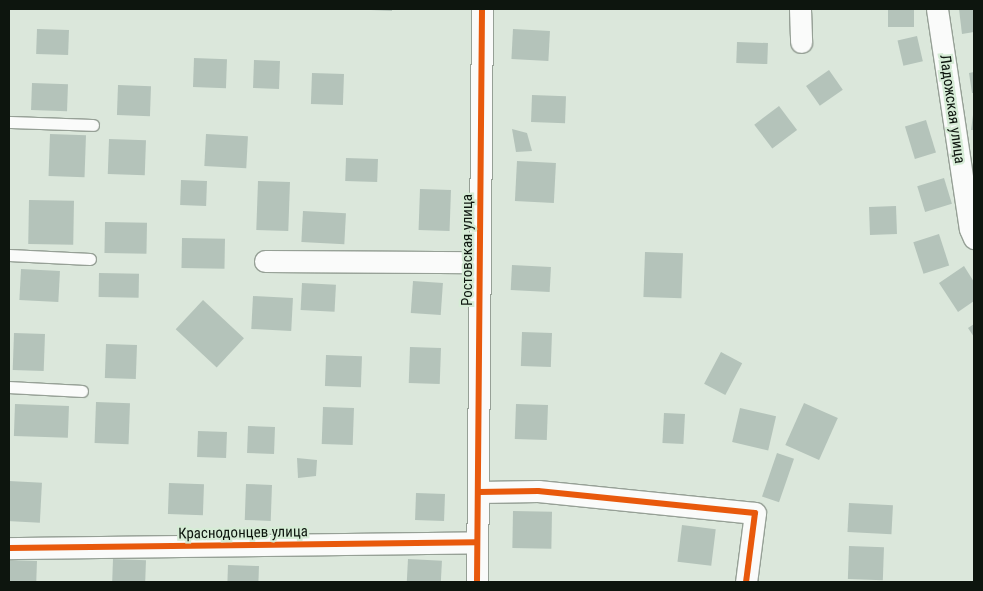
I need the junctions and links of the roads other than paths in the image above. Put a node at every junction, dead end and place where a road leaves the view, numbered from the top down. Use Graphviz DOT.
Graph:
graph roads {
  1 [pos="482,9"];
  2 [pos="800,9"];
  3 [pos="937,9"];
  4 [pos="801,42"];
  5 [pos="9,122"];
  6 [pos="93,125"];
  7 [pos="974,238"];
  8 [pos="9,255"];
  9 [pos="90,259"];
  10 [pos="265,261"];
  11 [pos="480,262"];
  12 [pos="9,387"];
  13 [pos="82,391"];
  14 [pos="479,492"];
  15 [pos="477,542"];
  16 [pos="9,548"];
  17 [pos="477,582"];
  18 [pos="746,582"];
  1 -- 11 [label="street, Ростовская улица"];
  2 -- 4 [label="street"];
  3 -- 7 [label="street, Ладожская улица"];
  5 -- 6 [label="lane"];
  8 -- 9 [label="lane"];
  10 -- 11 [label="street, Ростовская улица"];
  11 -- 14 [label="street, Ростовская улица"];
  12 -- 13 [label="lane"];
  14 -- 15 [label="street, Ростовская улица"];
  14 -- 18 [label="street"];
  15 -- 16 [label="street, Краснодонцев улица"];
  15 -- 17 [label="street, Ростовская улица"];
}
